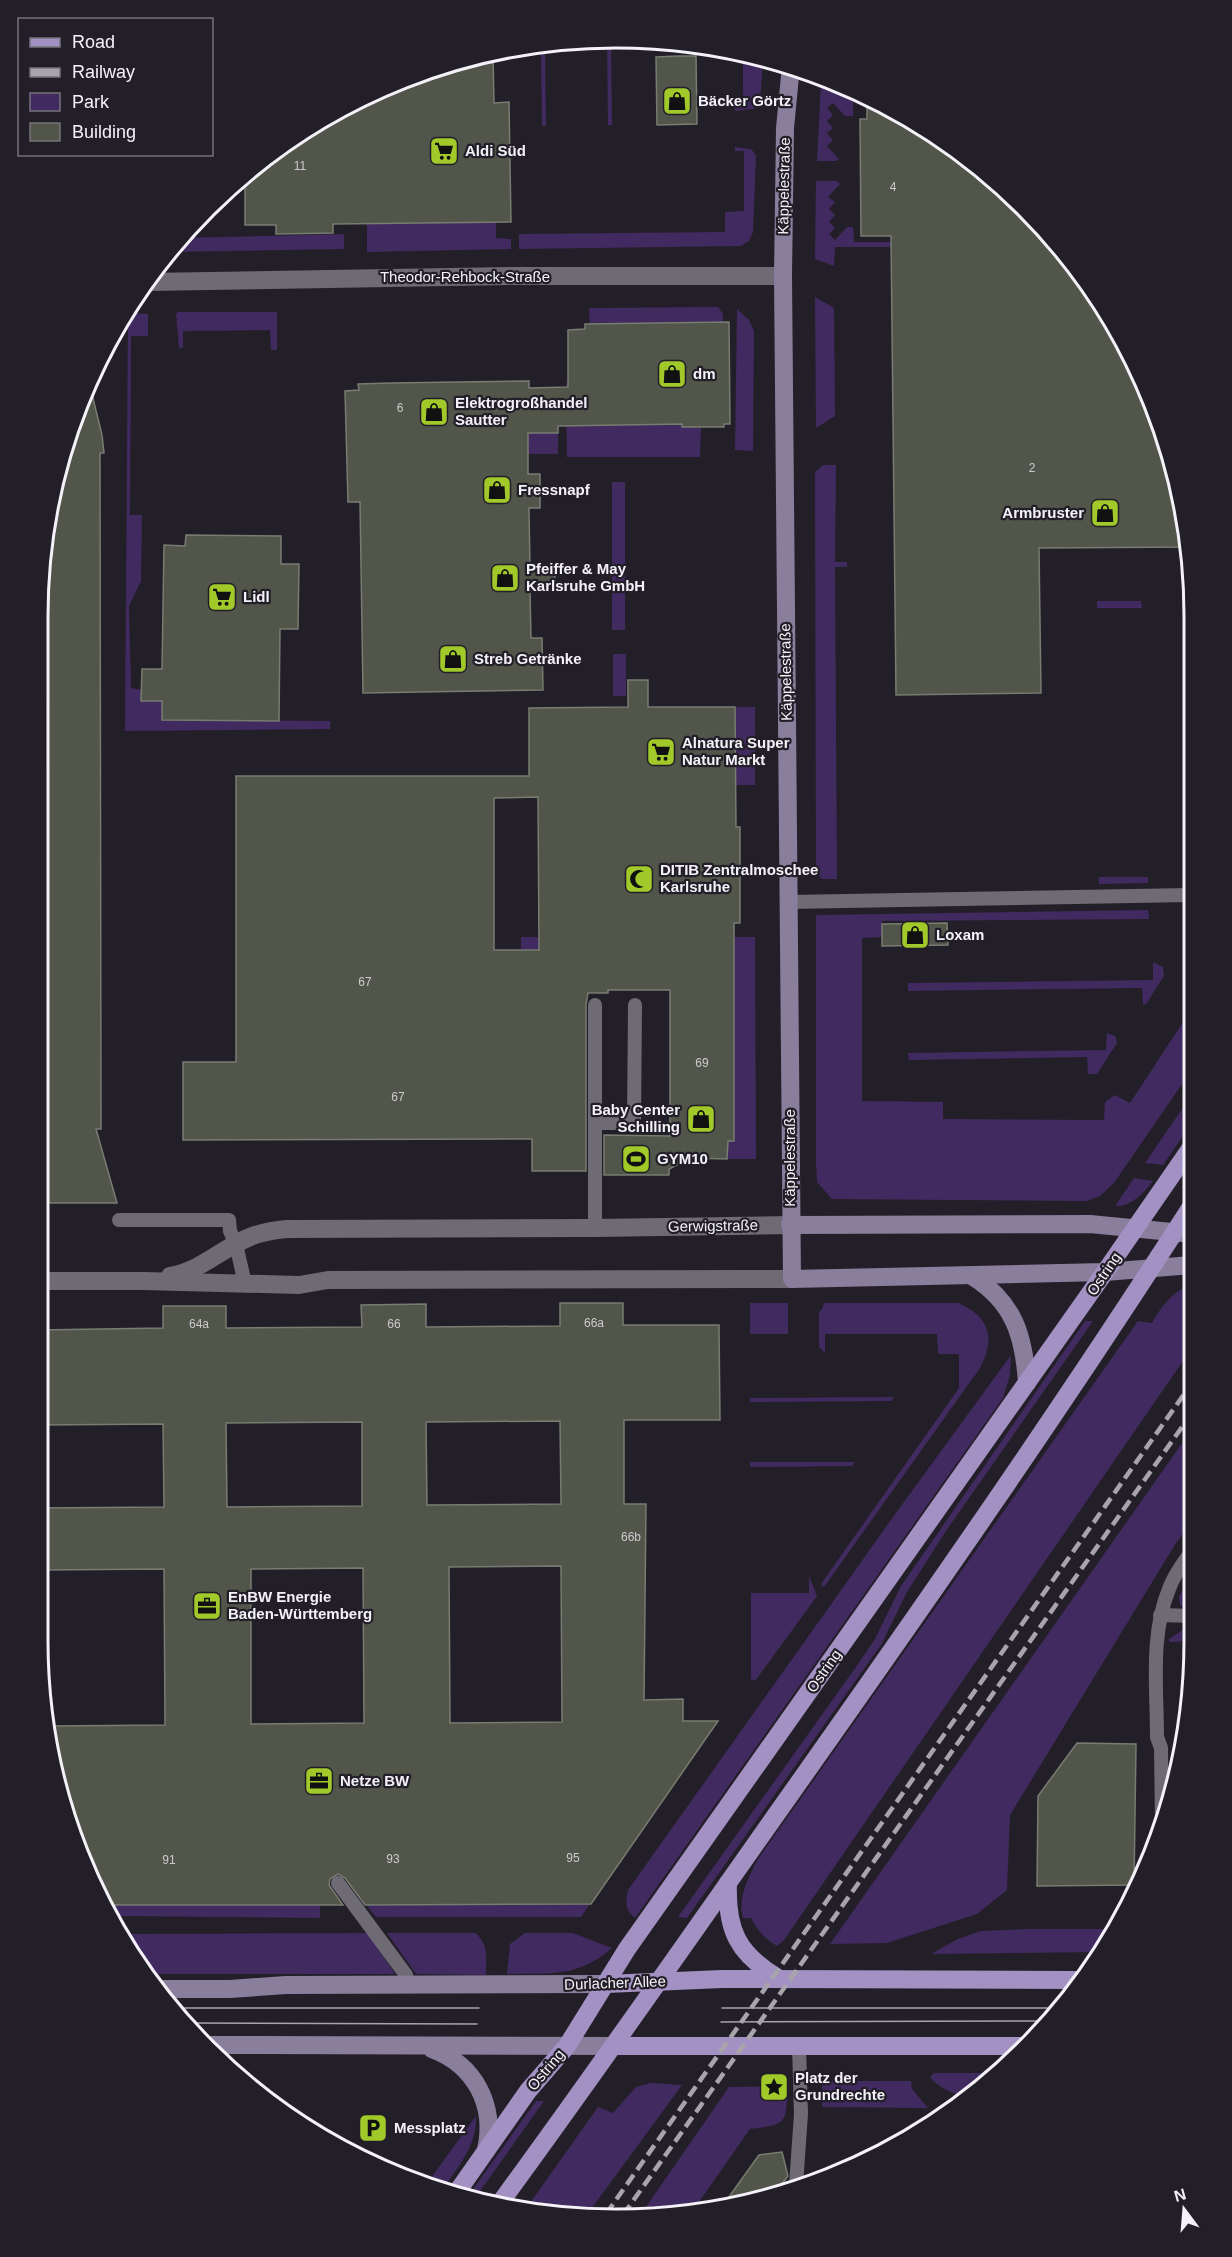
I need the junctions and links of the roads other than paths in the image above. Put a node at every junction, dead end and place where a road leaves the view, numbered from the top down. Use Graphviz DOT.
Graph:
graph roads {
  1 [pos="790,75"];
  2 [pos="783,276"];
  3 [pos="160,277"];
  4 [pos="1184,895"];
  5 [pos="788,902"];
  6 [pos="595,1005"];
  7 [pos="635,1005"];
  8 [pos="595,1123"];
  9 [pos="1184,1158"];
  10 [pos="1184,1216"];
  11 [pos="119,1220"];
  12 [pos="790,1225"];
  13 [pos="595,1228"];
  14 [pos="1135,1229"];
  15 [pos="1173,1233"];
  16 [pos="1184,1234"];
  17 [pos="236,1244"];
  18 [pos="1184,1266"];
  19 [pos="1151,1269"];
  20 [pos="1106,1272"];
  21 [pos="972,1276"];
  22 [pos="792,1279"];
  23 [pos="48,1281"];
  24 [pos="144,1281"];
  25 [pos="245,1284"];
  26 [pos="1027,1383"];
  27 [pos="1184,1562"];
  28 [pos="1160,1615"];
  29 [pos="1184,1616"];
  30 [pos="1162,1799"];
  31 [pos="338,1883"];
  32 [pos="728,1883"];
  33 [pos="779,1979"];
  34 [pos="1072,1980"];
  35 [pos="659,1982"];
  36 [pos="606,1984"];
  37 [pos="409,1985"];
  38 [pos="167,1989"];
  39 [pos="216,2045"];
  40 [pos="567,2046"];
  41 [pos="613,2046"];
  42 [pos="799,2046"];
  43 [pos="1015,2046"];
  44 [pos="428,2047"];
  45 [pos="486,2150"];
  46 [pos="796,2180"];
  47 [pos="460,2187"];
  48 [pos="504,2198"];
  1 -- 2 [label="street, Käppelestraße"];
  2 -- 3 [label="street, Theodor-Rehbock-Straße"];
  2 -- 5 [label="street, Käppelestraße"];
  4 -- 5 [label="lane"];
  5 -- 12 [label="street, Käppelestraße"];
  6 -- 8 [label="lane"];
  7 -- 8 [label="lane"];
  8 -- 13 [label="lane"];
  9 -- 14 [label="main road, Ostring"];
  10 -- 15 [label="main road"];
  11 -- 17 [label="lane"];
  12 -- 13 [label="street, Gerwigstraße"];
  12 -- 14 [label="street, Gerwigstraße"];
  12 -- 22 [label="street, Käppelestraße"];
  13 -- 17 [label="street, Gerwigstraße"];
  14 -- 15 [label="street, Gerwigstraße"];
  14 -- 20 [label="main road, Ostring"];
  15 -- 16 [label="street, Gerwigstraße"];
  15 -- 19 [label="main road"];
  17 -- 24 [label="street, Gerwigstraße"];
  17 -- 25 [label="lane"];
  18 -- 19 [label="street, Gerwigstraße"];
  19 -- 20 [label="street, Gerwigstraße"];
  19 -- 32 [label="main road"];
  20 -- 21 [label="street, Gerwigstraße"];
  20 -- 26 [label="main road, Ostring"];
  21 -- 22 [label="street, Gerwigstraße"];
  21 -- 26 [label="street"];
  22 -- 25 [label="street, Gerwigstraße"];
  23 -- 24 [label="street, Gerwigstraße"];
  24 -- 25 [label="street, Gerwigstraße"];
  26 -- 36 [label="main road, Ostring"];
  27 -- 28 [label="lane"];
  28 -- 29 [label="lane"];
  28 -- 30 [label="lane"];
  31 -- 37 [label="lane"];
  32 -- 33 [label="main road"];
  32 -- 35 [label="main road"];
  33 -- 34 [label="main road, Durlacher Allee"];
  33 -- 35 [label="main road, Durlacher Allee"];
  35 -- 36 [label="main road, Durlacher Allee"];
  35 -- 41 [label="main road"];
  36 -- 37 [label="street, Durlacher Allee"];
  36 -- 40 [label="main road, Ostring"];
  37 -- 38 [label="street, Durlacher Allee"];
  39 -- 44 [label="street"];
  40 -- 41 [label="street"];
  40 -- 44 [label="street"];
  40 -- 45 [label="main road, Ostring"];
  41 -- 42 [label="main road"];
  41 -- 48 [label="main road"];
  42 -- 43 [label="main road"];
  42 -- 46 [label="lane"];
  44 -- 45 [label="street"];
  45 -- 47 [label="main road, Ostring"];
}
